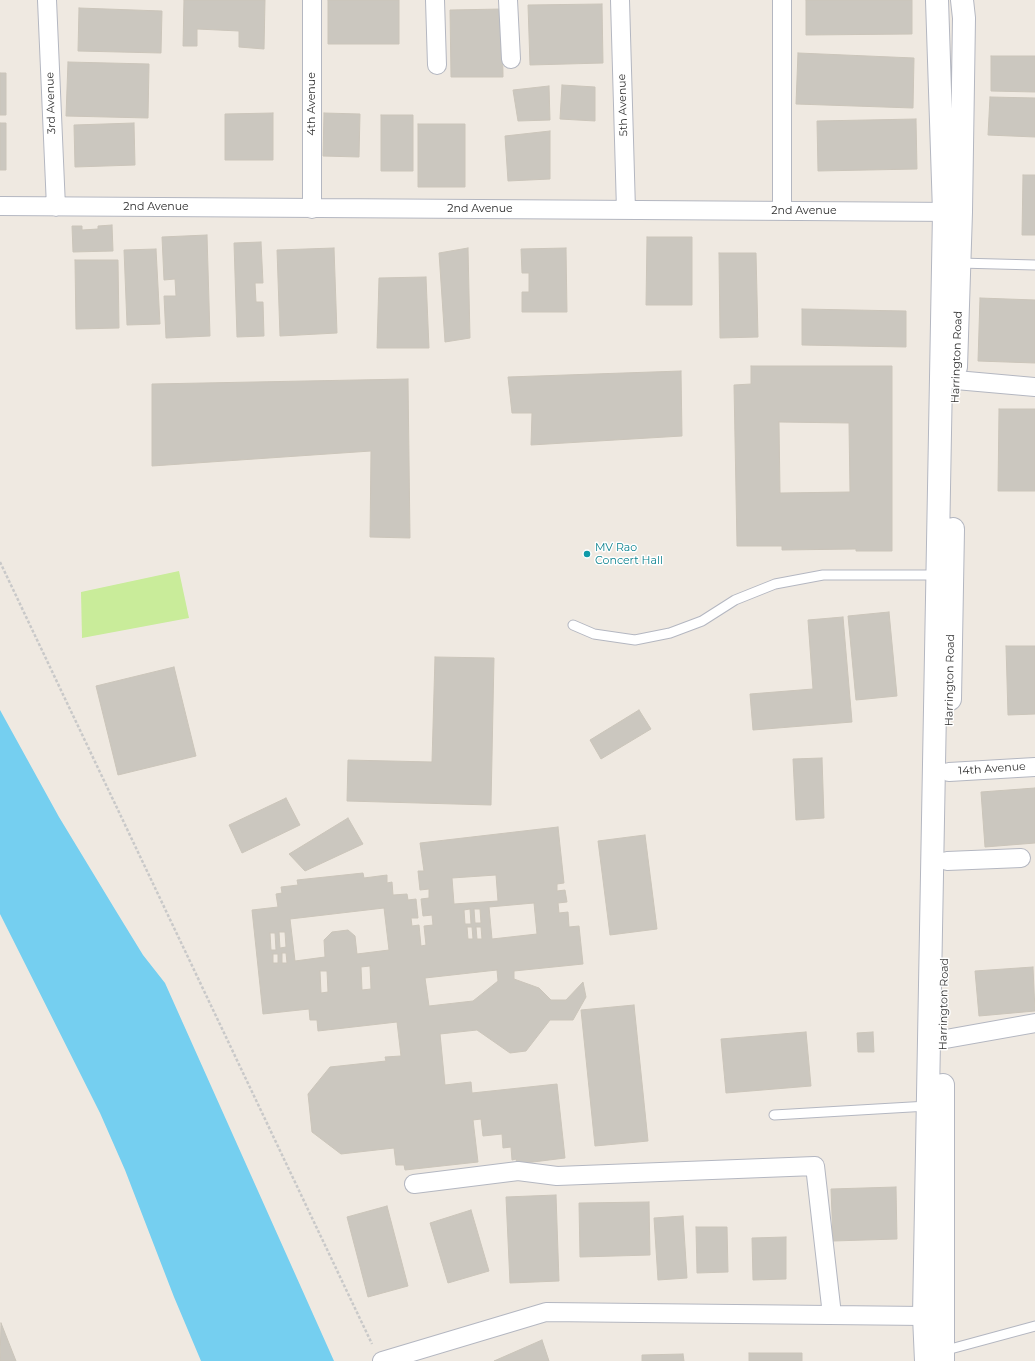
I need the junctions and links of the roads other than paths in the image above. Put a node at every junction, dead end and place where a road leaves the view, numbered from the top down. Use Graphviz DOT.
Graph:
graph roads {
  1 [pos="47,0"];
  2 [pos="312,0"];
  3 [pos="435,0"];
  4 [pos="508,0"];
  5 [pos="620,0"];
  6 [pos="782,0"];
  7 [pos="937,0"];
  8 [pos="962,0"];
  9 [pos="511,59"];
  10 [pos="437,65"];
  11 [pos="0,206"];
  12 [pos="56,207"];
  13 [pos="312,209"];
  14 [pos="626,210"];
  15 [pos="782,211"];
  16 [pos="952,212"];
  17 [pos="959,263"];
  18 [pos="1035,265"];
  19 [pos="956,380"];
  20 [pos="1035,387"];
  21 [pos="944,575"];
  22 [pos="573,625"];
  23 [pos="1035,767"];
  24 [pos="948,772"];
  25 [pos="1021,858"];
  26 [pos="947,861"];
  27 [pos="1035,1023"];
  28 [pos="936,1041"];
  29 [pos="928,1106"];
  30 [pos="774,1115"];
  31 [pos="414,1184"];
  32 [pos="832,1315"];
  33 [pos="924,1316"];
  34 [pos="1035,1326"];
  35 [pos="377,1354"];
  36 [pos="937,1358"];
  1 -- 12 [label="street, 3rd Avenue"];
  2 -- 13 [label="street, 4th Avenue"];
  3 -- 10 [label="street"];
  4 -- 9 [label="street"];
  5 -- 14 [label="street, 5th Avenue"];
  6 -- 15 [label="street"];
  7 -- 16 [label="street"];
  8 -- 16 [label="street, Harrington Road"];
  11 -- 12 [label="street, 2nd Avenue"];
  12 -- 13 [label="street, 2nd Avenue"];
  13 -- 14 [label="street, 2nd Avenue"];
  14 -- 15 [label="street, 2nd Avenue"];
  15 -- 16 [label="street, 2nd Avenue"];
  16 -- 17 [label="street, Harrington Road"];
  16 -- 21 [label="street"];
  17 -- 18 [label="lane"];
  17 -- 19 [label="street, Harrington Road"];
  19 -- 20 [label="street"];
  19 -- 21 [label="street, Harrington Road"];
  21 -- 22 [label="lane"];
  21 -- 24 [label="street, Harrington Road"];
  21 -- 28 [label="street"];
  23 -- 24 [label="street, 14th Avenue"];
  24 -- 26 [label="street, Harrington Road"];
  25 -- 26 [label="street"];
  26 -- 28 [label="street, Harrington Road"];
  27 -- 28 [label="street"];
  28 -- 29 [label="street"];
  28 -- 36 [label="street, Harrington Road"];
  29 -- 30 [label="lane"];
  29 -- 33 [label="street"];
  31 -- 32 [label="street"];
  32 -- 33 [label="street"];
  32 -- 35 [label="street"];
  33 -- 36 [label="street"];
  34 -- 36 [label="lane"];
}
